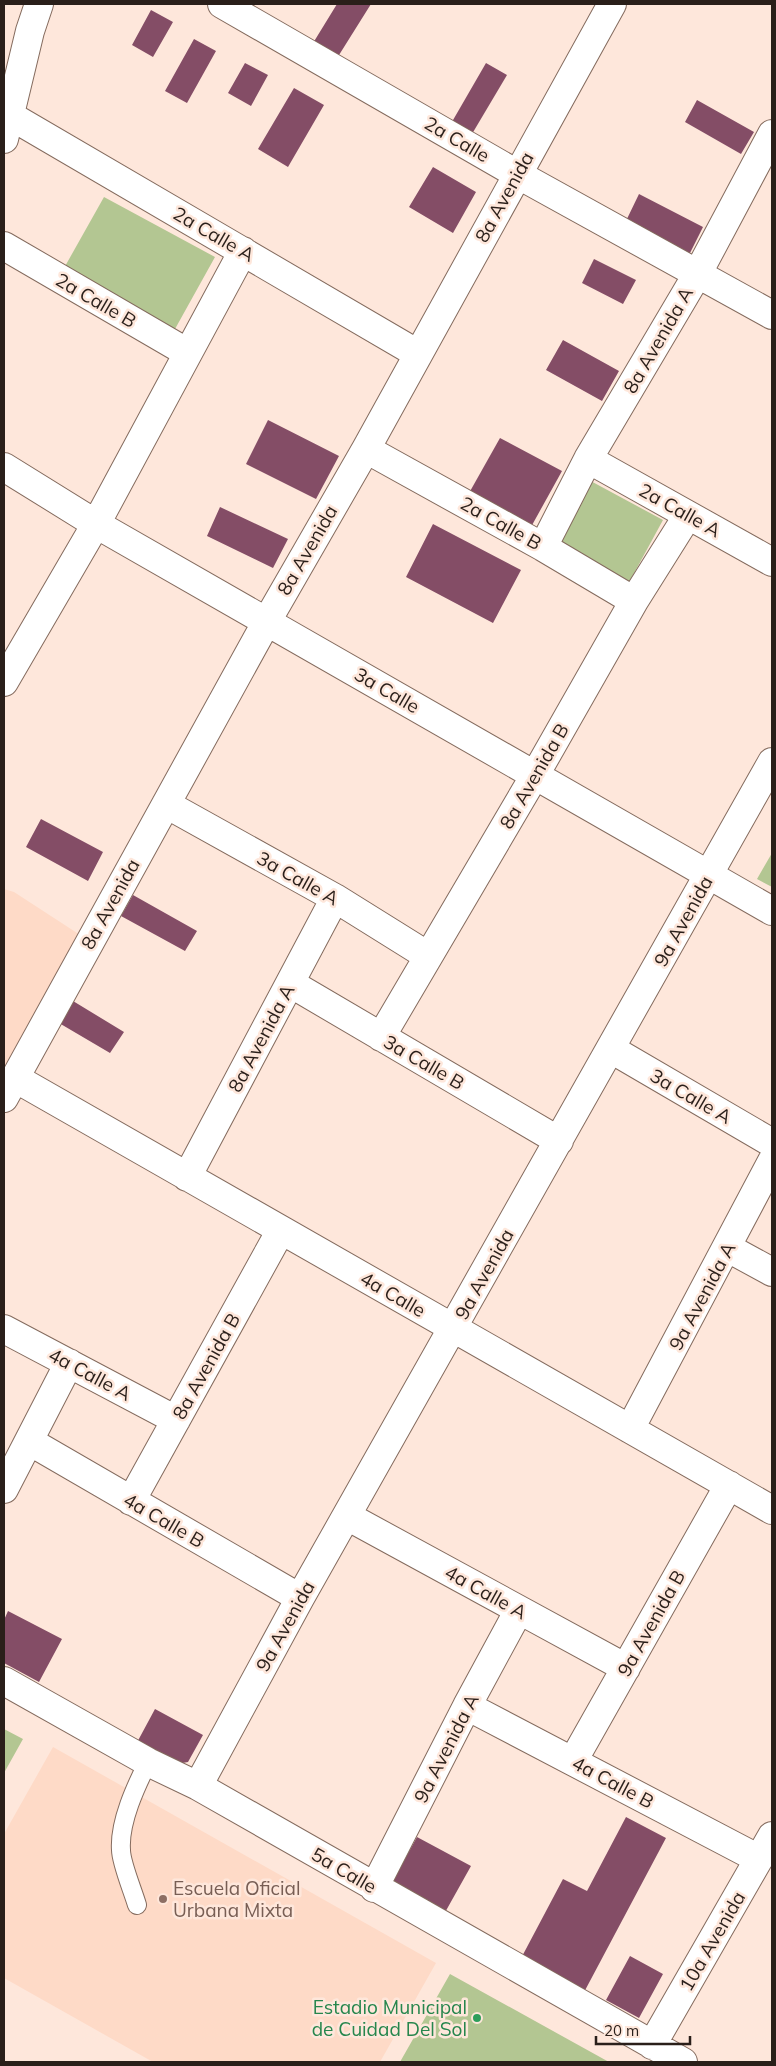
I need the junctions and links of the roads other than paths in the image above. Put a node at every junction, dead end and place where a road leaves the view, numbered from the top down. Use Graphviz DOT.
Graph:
graph roads {
  1 [pos="39,4"];
  2 [pos="222,4"];
  3 [pos="612,4"];
  4 [pos="251,11"];
  5 [pos="7,127"];
  6 [pos="772,134"];
  7 [pos="517,174"];
  8 [pos="4,246"];
  9 [pos="243,251"];
  10 [pos="698,273"];
  11 [pos="772,315"];
  12 [pos="188,353"];
  13 [pos="418,354"];
  14 [pos="366,449"];
  15 [pos="588,459"];
  16 [pos="4,467"];
  17 [pos="688,515"];
  18 [pos="96,524"];
  19 [pos="543,547"];
  20 [pos="772,562"];
  21 [pos="634,601"];
  22 [pos="267,621"];
  23 [pos="4,682"];
  24 [pos="772,762"];
  25 [pos="535,775"];
  26 [pos="166,804"];
  27 [pos="709,875"];
  28 [pos="335,898"];
  29 [pos="772,911"];
  30 [pos="428,956"];
  31 [pos="290,983"];
  32 [pos="381,1037"];
  33 [pos="610,1049"];
  34 [pos="9,1088"];
  35 [pos="558,1141"];
  36 [pos="772,1143"];
  37 [pos="772,1161"];
  38 [pos="187,1177"];
  39 [pos="281,1230"];
  40 [pos="728,1248"];
  41 [pos="772,1272"];
  42 [pos="4,1329"];
  43 [pos="454,1329"];
  44 [pos="68,1363"];
  45 [pos="176,1420"];
  46 [pos="630,1429"];
  47 [pos="29,1441"];
  48 [pos="729,1485"];
  49 [pos="4,1489"];
  50 [pos="131,1501"];
  51 [pos="772,1510"];
  52 [pos="347,1516"];
  53 [pos="300,1598"];
  54 [pos="519,1610"];
  55 [pos="626,1668"];
  56 [pos="4,1681"];
  57 [pos="467,1706"];
  58 [pos="573,1761"];
  59 [pos="148,1762"];
  60 [pos="198,1786"];
  61 [pos="766,1847"];
  62 [pos="374,1888"];
  63 [pos="137,1905"];
  64 [pos="652,2045"];
  65 [pos="683,2062"];
  1 -- 5 [label="street"];
  2 -- 4 [label="street, 2a Calle"];
  3 -- 7 [label="street, 8a Avenida"];
  4 -- 7 [label="street, 2a Calle"];
  5 -- 9 [label="street, 2a Calle A"];
  6 -- 10 [label="street, 8a Avenida A"];
  7 -- 10 [label="street, 2a Calle"];
  7 -- 13 [label="street, 8a Avenida"];
  8 -- 12 [label="street, 2a Calle B"];
  9 -- 12 [label="street"];
  9 -- 13 [label="street, 2a Calle A"];
  10 -- 11 [label="street, 2a Calle"];
  10 -- 15 [label="street, 8a Avenida A"];
  12 -- 18 [label="street"];
  13 -- 14 [label="street, 8a Avenida"];
  14 -- 19 [label="street, 2a Calle B"];
  14 -- 22 [label="street, 8a Avenida"];
  15 -- 17 [label="street, 2a Calle A"];
  15 -- 19 [label="street, 8a Avenida A"];
  16 -- 18 [label="street, 3a Calle"];
  17 -- 20 [label="street, 2a Calle A"];
  17 -- 21 [label="street, 8a Avenida B"];
  18 -- 22 [label="street, 3a Calle"];
  18 -- 23 [label="street"];
  19 -- 21 [label="street, 2a Calle B"];
  21 -- 25 [label="street, 8a Avenida B"];
  22 -- 25 [label="street, 3a Calle"];
  22 -- 26 [label="street, 8a Avenida"];
  24 -- 27 [label="street, 9a Avenida"];
  25 -- 27 [label="street, 3a Calle"];
  25 -- 30 [label="street, 8a Avenida B"];
  26 -- 28 [label="street, 3a Calle A"];
  26 -- 34 [label="street, 8a Avenida"];
  27 -- 29 [label="street, 3a Calle"];
  27 -- 33 [label="street, 9a Avenida"];
  28 -- 30 [label="street, 3a Calle A"];
  28 -- 31 [label="street, 8a Avenida A"];
  30 -- 32 [label="street, 8a Avenida B"];
  31 -- 32 [label="street, 3a Calle B"];
  31 -- 38 [label="street, 8a Avenida A"];
  32 -- 35 [label="street, 3a Calle B"];
  33 -- 35 [label="street, 9a Avenida"];
  33 -- 36 [label="street, 3a Calle A"];
  34 -- 38 [label="street, 4a Calle"];
  35 -- 43 [label="street, 9a Avenida"];
  37 -- 40 [label="street, 9a Avenida A"];
  38 -- 39 [label="street, 4a Calle"];
  39 -- 43 [label="street, 4a Calle"];
  39 -- 45 [label="street, 8a Avenida B"];
  40 -- 41 [label="street"];
  40 -- 46 [label="street, 9a Avenida A"];
  42 -- 44 [label="street, 4a Calle A"];
  43 -- 46 [label="street, 4a Calle"];
  43 -- 52 [label="street, 9a Avenida"];
  44 -- 45 [label="street, 4a Calle A"];
  44 -- 47 [label="street"];
  45 -- 50 [label="street, 8a Avenida B"];
  46 -- 48 [label="street, 4a Calle"];
  47 -- 49 [label="street"];
  47 -- 50 [label="street, 4a Calle B"];
  48 -- 51 [label="street, 4a Calle"];
  48 -- 55 [label="street, 9a Avenida B"];
  50 -- 53 [label="street, 4a Calle B"];
  52 -- 53 [label="street, 9a Avenida"];
  52 -- 54 [label="street, 4a Calle A"];
  53 -- 60 [label="street, 9a Avenida"];
  54 -- 55 [label="street, 4a Calle A"];
  54 -- 57 [label="street, 9a Avenida A"];
  55 -- 58 [label="street, 9a Avenida B"];
  56 -- 59 [label="street, 5a Calle"];
  57 -- 58 [label="street, 4a Calle B"];
  57 -- 62 [label="street, 9a Avenida A"];
  58 -- 61 [label="street, 4a Calle B"];
  59 -- 60 [label="street, 5a Calle"];
  59 -- 63 [label="lane"];
  60 -- 62 [label="street, 5a Calle"];
  61 -- 64 [label="street, 10a Avenida"];
  62 -- 64 [label="street, 5a Calle"];
  64 -- 65 [label="street, 5a Calle"];
}
